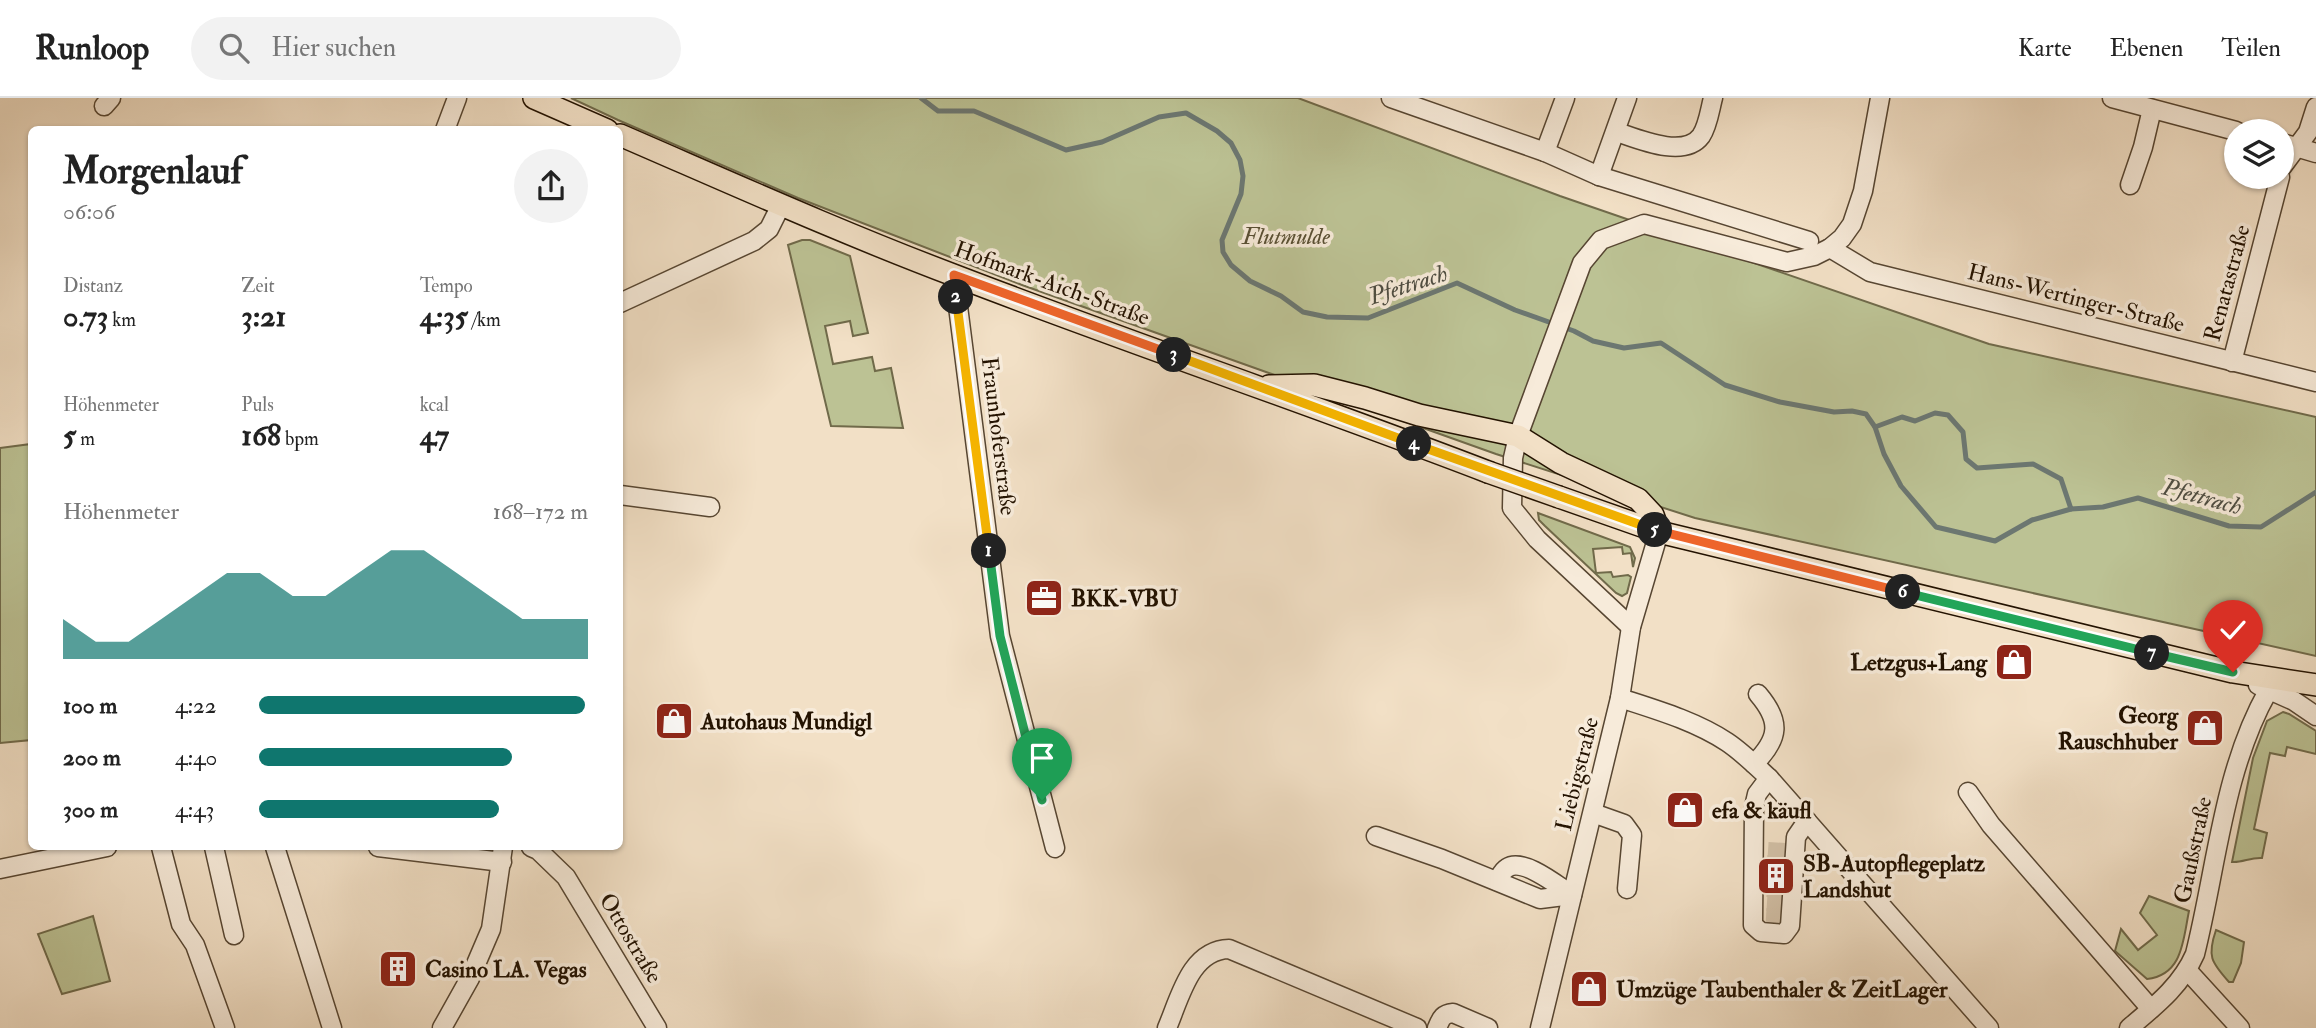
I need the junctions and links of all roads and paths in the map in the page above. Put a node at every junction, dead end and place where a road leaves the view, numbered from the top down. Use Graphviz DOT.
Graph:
graph roads {
  1 [pos="457,98"];
  2 [pos="534,98"];
  3 [pos="1391,98"];
  4 [pos="1565,98"];
  5 [pos="1627,98"];
  6 [pos="1713,98"];
  7 [pos="1880,98"];
  8 [pos="2112,98"];
  9 [pos="2316,107"];
  10 [pos="2152,109"];
  11 [pos="446,126"];
  12 [pos="598,126"];
  13 [pos="2224,128"];
  14 [pos="1617,132"];
  15 [pos="623,136"];
  16 [pos="2294,141"];
  17 [pos="2294,147"];
  18 [pos="1545,152"];
  19 [pos="2316,153"];
  20 [pos="1599,176"];
  21 [pos="2130,185"];
  22 [pos="2277,189"];
  23 [pos="781,205"];
  24 [pos="1809,242"];
  25 [pos="1830,248"];
  26 [pos="954,275"];
  27 [pos="623,302"];
  28 [pos="2232,362"];
  29 [pos="2316,382"];
  30 [pos="1260,387"];
  31 [pos="1518,436"];
  32 [pos="623,495"];
  33 [pos="710,507"];
  34 [pos="1659,532"];
  35 [pos="1631,627"];
  36 [pos="2233,672"];
  37 [pos="2316,685"];
  38 [pos="2268,691"];
  39 [pos="1758,694"];
  40 [pos="1620,698"];
  41 [pos="2316,716"];
  42 [pos="1754,764"];
  43 [pos="1769,778"];
  44 [pos="1968,792"];
  45 [pos="1593,813"];
  46 [pos="1807,821"];
  47 [pos="1376,836"];
  48 [pos="1055,848"];
  49 [pos="92,850"];
  50 [pos="162,850"];
  51 [pos="215,850"];
  52 [pos="276,850"];
  53 [pos="424,850"];
  54 [pos="538,850"];
  55 [pos="502,855"];
  56 [pos="1775,858"];
  57 [pos="0,869"];
  58 [pos="1497,881"];
  59 [pos="1627,890"];
  60 [pos="1572,895"];
  61 [pos="234,935"];
  62 [pos="2188,971"];
  63 [pos="2151,1009"];
  64 [pos="225,1028"];
  65 [pos="332,1028"];
  66 [pos="442,1028"];
  67 [pos="657,1028"];
  68 [pos="1167,1028"];
  69 [pos="1417,1028"];
  70 [pos="1437,1028"];
  71 [pos="1488,1028"];
  72 [pos="1540,1028"];
  73 [pos="1989,1028"];
  74 [pos="2129,1028"];
  75 [pos="2240,1028"];
  1 -- 11 [label="street"];
  2 -- 12 [label="main road"];
  3 -- 18 [label="street"];
  4 -- 18 [label="street"];
  5 -- 14 [label="street"];
  6 -- 14 [label="street"];
  7 -- 25 [label="street"];
  8 -- 10 [label="street"];
  9 -- 16 [label="street"];
  10 -- 13 [label="street"];
  10 -- 21 [label="street"];
  14 -- 20 [label="street"];
  15 -- 23 [label="main road, Hofmark-Aich-Straße"];
  17 -- 19 [label="street"];
  18 -- 20 [label="street"];
  20 -- 24 [label="street"];
  22 -- 28 [label="street, Renatastraße"];
  23 -- 26 [label="main road, Hofmark-Aich-Straße"];
  23 -- 27 [label="street"];
  25 -- 28 [label="street, Hans-Wertinger-Straße"];
  25 -- 31 [label="street"];
  26 -- 30 [label="main road, Hofmark-Aich-Straße"];
  26 -- 48 [label="street, Fraunhoferstraße"];
  28 -- 29 [label="street, Hans-Wertinger-Straße"];
  30 -- 31 [label="main road"];
  30 -- 34 [label="main road, Hofmark-Aich-Straße, bridge"];
  31 -- 34 [label="main road"];
  31 -- 35 [label="street"];
  32 -- 33 [label="street"];
  34 -- 35 [label="street, Liebigstraße"];
  34 -- 36 [label="main road, Hofmark-Aich-Straße"];
  35 -- 40 [label="street, Liebigstraße"];
  36 -- 37 [label="main road, Hofmark-Aich-Straße"];
  36 -- 38 [label="street, Hofmark-Aich-Straße"];
  38 -- 41 [label="street, Hofmark-Aich-Straße"];
  38 -- 62 [label="street, Gaußstraße"];
  39 -- 42 [label="street"];
  40 -- 42 [label="street"];
  40 -- 45 [label="street, Liebigstraße"];
  42 -- 43 [label="street"];
  43 -- 46 [label="street"];
  43 -- 56 [label="street"];
  44 -- 63 [label="street"];
  45 -- 59 [label="street"];
  45 -- 60 [label="street, Liebigstraße"];
  46 -- 56 [label="street"];
  46 -- 73 [label="street"];
  47 -- 58 [label="street"];
  49 -- 57 [label="street"];
  50 -- 64 [label="street"];
  51 -- 61 [label="street"];
  52 -- 65 [label="street"];
  53 -- 55 [label="street"];
  54 -- 67 [label="street, Ottostraße"];
  55 -- 66 [label="street"];
  56 -- 56 [label="street"];
  58 -- 60 [label="street"];
  58 -- 60 [label="street"];
  60 -- 72 [label="street, Liebigstraße"];
  62 -- 63 [label="street, Gaußstraße"];
  62 -- 75 [label="street"];
  63 -- 74 [label="street, Gaußstraße"];
  68 -- 69 [label="street"];
  70 -- 71 [label="street"];
}
